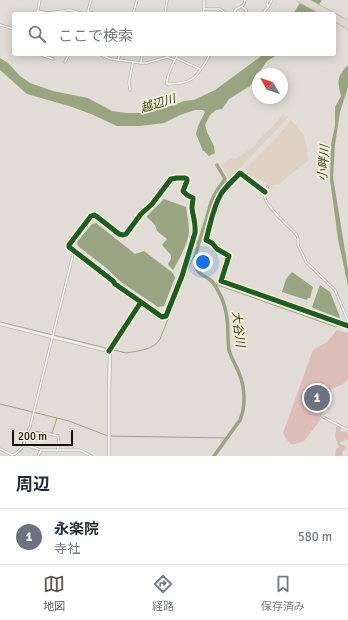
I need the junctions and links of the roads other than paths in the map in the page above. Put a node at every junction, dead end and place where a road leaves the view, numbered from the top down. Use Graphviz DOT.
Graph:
graph roads {
  1 [pos="40,0"];
  2 [pos="91,0"];
  3 [pos="137,0"];
  4 [pos="167,0"];
  5 [pos="204,0"];
  6 [pos="241,0"];
  7 [pos="245,0"];
  8 [pos="268,0"];
  9 [pos="272,0"];
  10 [pos="299,0"];
  11 [pos="306,0"];
  12 [pos="242,7"];
  13 [pos="268,7"];
  14 [pos="204,9"];
  15 [pos="38,11"];
  16 [pos="43,12"];
  17 [pos="55,12"];
  18 [pos="77,12"];
  19 [pos="88,12"];
  20 [pos="134,12"];
  21 [pos="164,12"];
  22 [pos="203,12"];
  23 [pos="224,12"];
  24 [pos="234,12"];
  25 [pos="247,12"];
  26 [pos="264,12"];
  27 [pos="320,12"];
  28 [pos="328,12"];
  29 [pos="336,17"];
  30 [pos="345,24"];
  31 [pos="0,26"];
  32 [pos="12,29"];
  33 [pos="46,56"];
  34 [pos="68,56"];
  35 [pos="104,56"];
  36 [pos="119,56"];
  37 [pos="142,56"];
  38 [pos="177,56"];
  39 [pos="209,56"];
  40 [pos="53,58"];
  41 [pos="175,59"];
  42 [pos="118,60"];
  43 [pos="65,62"];
  44 [pos="133,62"];
  45 [pos="141,63"];
  46 [pos="200,69"];
  47 [pos="130,90"];
  48 [pos="268,186"];
  49 [pos="265,192"];
  50 [pos="74,251"];
  51 [pos="141,302"];
  52 [pos="348,321"];
  53 [pos="0,324"];
  54 [pos="348,326"];
  55 [pos="53,337"];
  56 [pos="109,351"];
  57 [pos="323,417"];
  58 [pos="348,430"];
  59 [pos="46,433"];
  60 [pos="24,446"];
  61 [pos="0,449"];
  62 [pos="42,450"];
  63 [pos="57,450"];
  64 [pos="12,455"];
  65 [pos="38,456"];
  66 [pos="91,456"];
  67 [pos="109,456"];
  1 -- 15 [label="street"];
  2 -- 19 [label="street"];
  3 -- 20 [label="street"];
  4 -- 21 [label="street"];
  5 -- 14 [label="street"];
  6 -- 7 [label="street"];
  7 -- 12 [label="street"];
  8 -- 13 [label="street"];
  9 -- 13 [label="street"];
  10 -- 27 [label="highway"];
  11 -- 28 [label="highway"];
  12 -- 24 [label="street"];
  12 -- 25 [label="street"];
  13 -- 26 [label="street"];
  14 -- 22 [label="street"];
  14 -- 23 [label="street"];
  15 -- 16 [label="street"];
  17 -- 18 [label="street"];
  29 -- 30 [label="highway"];
  31 -- 32 [label="street"];
  33 -- 40 [label="street"];
  34 -- 43 [label="street"];
  35 -- 42 [label="street"];
  36 -- 42 [label="street"];
  37 -- 45 [label="street"];
  38 -- 41 [label="street"];
  39 -- 46 [label="street"];
  41 -- 45 [label="street"];
  41 -- 46 [label="street"];
  41 -- 46 [label="street"];
  42 -- 44 [label="street"];
  44 -- 45 [label="street"];
  44 -- 47 [label="street"];
  48 -- 49 [label="street"];
  49 -- 52 [label="street"];
  49 -- 54 [label="street"];
  50 -- 51 [label="street"];
  50 -- 51 [label="street"];
  50 -- 55 [label="street"];
  51 -- 56 [label="street"];
  53 -- 55 [label="street"];
  55 -- 56 [label="street"];
  55 -- 60 [label="street"];
  56 -- 67 [label="street"];
  57 -- 58 [label="street"];
  59 -- 63 [label="street"];
  60 -- 62 [label="street"];
  60 -- 64 [label="street"];
  61 -- 64 [label="street"];
  62 -- 63 [label="street"];
  62 -- 65 [label="street"];
  63 -- 66 [label="street"];
}
